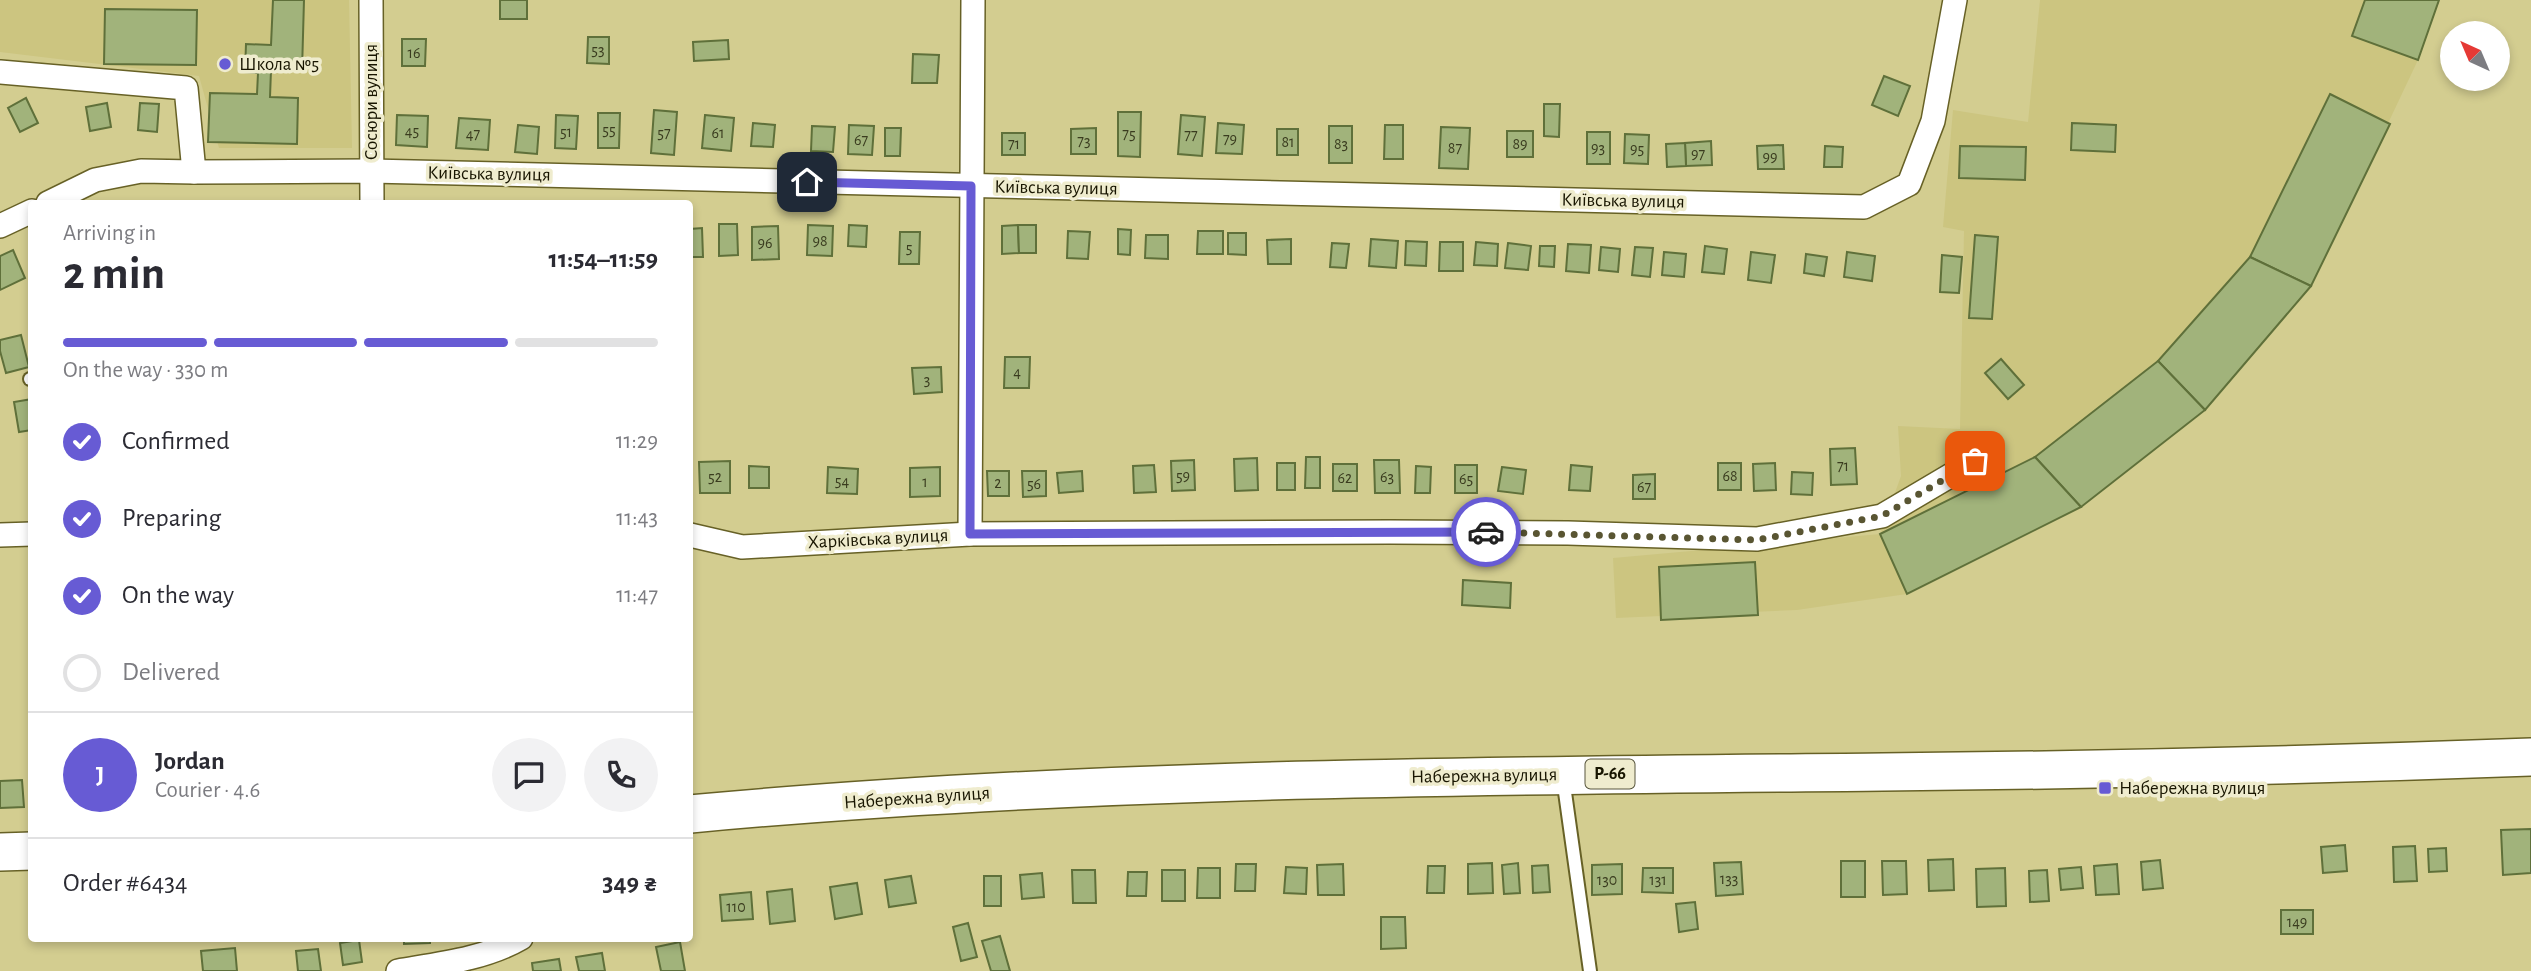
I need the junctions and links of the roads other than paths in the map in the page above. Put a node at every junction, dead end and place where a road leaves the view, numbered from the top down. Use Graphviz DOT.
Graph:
graph roads {
  1 [pos="371,0"];
  2 [pos="973,0"];
  3 [pos="1955,0"];
  4 [pos="0,72"];
  5 [pos="371,171"];
  6 [pos="194,172"];
  7 [pos="971,186"];
  8 [pos="54,200"];
  9 [pos="372,200"];
  10 [pos="28,213"];
  11 [pos="0,226"];
  12 [pos="1975,461"];
  13 [pos="28,534"];
  14 [pos="970,534"];
  15 [pos="0,535"];
  16 [pos="693,536"];
  17 [pos="2531,757"];
  18 [pos="1563,775"];
  19 [pos="693,814"];
  20 [pos="28,851"];
  21 [pos="0,852"];
  22 [pos="514,942"];
  23 [pos="398,971"];
  24 [pos="1590,971"];
  1 -- 5 [label="street, Сосюри вулиця"];
  2 -- 7 [label="street"];
  3 -- 7 [label="street, Київська вулиця"];
  4 -- 6 [label="street"];
  5 -- 6 [label="street, Київська вулиця"];
  5 -- 7 [label="street, Київська вулиця"];
  5 -- 9 [label="street, Сосюри вулиця"];
  6 -- 8 [label="street, Київська вулиця"];
  7 -- 14 [label="street"];
  10 -- 11 [label="street"];
  12 -- 14 [label="street, Харківська вулиця"];
  13 -- 15 [label="street"];
  14 -- 16 [label="street, Харківська вулиця"];
  17 -- 18 [label="main road, Набережна вулиця / Р-66"];
  18 -- 19 [label="main road, Набережна вулиця / Р-66"];
  18 -- 24 [label="lane"];
  20 -- 21 [label="main road"];
  22 -- 23 [label="street"];
}
